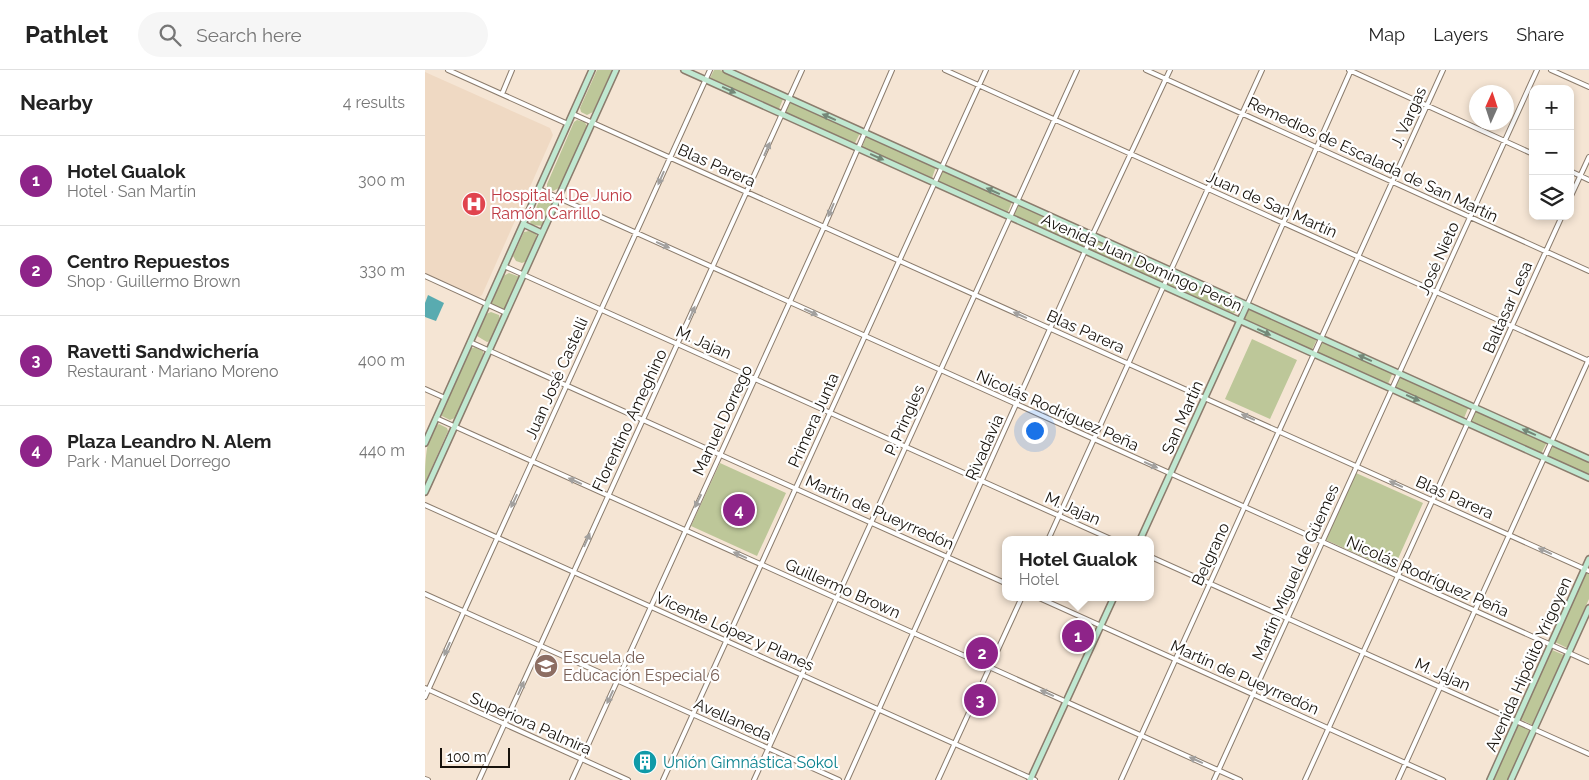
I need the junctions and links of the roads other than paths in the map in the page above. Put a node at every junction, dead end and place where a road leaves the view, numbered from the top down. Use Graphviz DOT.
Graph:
graph roads {
  1 [pos="448,70"];
  2 [pos="512,70"];
  3 [pos="592,70"];
  4 [pos="616,70"];
  5 [pos="684,70"];
  6 [pos="710,70"];
  7 [pos="726,70"];
  8 [pos="803,70"];
  9 [pos="892,70"];
  10 [pos="945,70"];
  11 [pos="986,70"];
  12 [pos="1077,70"];
  13 [pos="1146,70"];
  14 [pos="1170,70"];
  15 [pos="1262,70"];
  16 [pos="1350,70"];
  17 [pos="1443,70"];
  18 [pos="1537,70"];
  19 [pos="1551,70"];
  20 [pos="1166,79"];
  21 [pos="706,80"];
  22 [pos="979,86"];
  23 [pos="1589,87"];
  24 [pos="502,94"];
  25 [pos="789,99"];
  26 [pos="1427,106"];
  27 [pos="1243,112"];
  28 [pos="573,114"];
  29 [pos="782,114"];
  30 [pos="1055,120"];
  31 [pos="592,122"];
  32 [pos="568,124"];
  33 [pos="864,133"];
  34 [pos="1505,141"];
  35 [pos="1317,147"];
  36 [pos="857,149"];
  37 [pos="1529,152"];
  38 [pos="1131,154"];
  39 [pos="1589,157"];
  40 [pos="670,158"];
  41 [pos="942,167"];
  42 [pos="1574,173"];
  43 [pos="1580,176"];
  44 [pos="1589,180"];
  45 [pos="1393,182"];
  46 [pos="935,183"];
  47 [pos="539,189"];
  48 [pos="1208,189"];
  49 [pos="1574,189"];
  50 [pos="747,192"];
  51 [pos="558,198"];
  52 [pos="1017,202"];
  53 [pos="1011,217"];
  54 [pos="1470,217"];
  55 [pos="1560,220"];
  56 [pos="1283,222"];
  57 [pos="523,224"];
  58 [pos="824,227"];
  59 [pos="542,233"];
  60 [pos="636,233"];
  61 [pos="1093,235"];
  62 [pos="1085,251"];
  63 [pos="1546,252"];
  64 [pos="1358,256"];
  65 [pos="899,261"];
  66 [pos="504,266"];
  67 [pos="713,268"];
  68 [pos="1170,270"];
  69 [pos="1589,271"];
  70 [pos="523,275"];
  71 [pos="425,276"];
  72 [pos="1163,286"];
  73 [pos="1436,292"];
  74 [pos="975,295"];
  75 [pos="789,302"];
  76 [pos="487,304"];
  77 [pos="1247,305"];
  78 [pos="601,310"];
  79 [pos="506,313"];
  80 [pos="1240,320"];
  81 [pos="1512,326"];
  82 [pos="1052,329"];
  83 [pos="864,336"];
  84 [pos="1321,338"];
  85 [pos="470,342"];
  86 [pos="678,344"];
  87 [pos="489,350"];
  88 [pos="1313,354"];
  89 [pos="1589,360"];
  90 [pos="1128,363"];
  91 [pos="939,371"];
  92 [pos="1399,374"];
  93 [pos="755,379"];
  94 [pos="567,385"];
  95 [pos="425,389"];
  96 [pos="1392,389"];
  97 [pos="445,398"];
  98 [pos="1205,398"];
  99 [pos="1017,405"];
  100 [pos="1475,408"];
  101 [pos="830,413"];
  102 [pos="436,418"];
  103 [pos="643,420"];
  104 [pos="1468,423"];
  105 [pos="455,426"];
  106 [pos="1277,430"];
  107 [pos="1093,440"];
  108 [pos="1551,442"];
  109 [pos="425,443"];
  110 [pos="906,447"];
  111 [pos="720,454"];
  112 [pos="1544,458"];
  113 [pos="1589,459"];
  114 [pos="532,461"];
  115 [pos="1357,466"];
  116 [pos="1170,474"];
  117 [pos="1589,478"];
  118 [pos="983,481"];
  119 [pos="796,488"];
  120 [pos="425,492"];
  121 [pos="607,496"];
  122 [pos="1433,500"];
  123 [pos="425,506"];
  124 [pos="1245,507"];
  125 [pos="1059,516"];
  126 [pos="871,522"];
  127 [pos="684,530"];
  128 [pos="1509,535"];
  129 [pos="1050,536"];
  130 [pos="1104,536"];
  131 [pos="1142,536"];
  132 [pos="497,538"];
  133 [pos="1322,542"];
  134 [pos="948,557"];
  135 [pos="1154,558"];
  136 [pos="1589,559"];
  137 [pos="761,564"];
  138 [pos="1587,570"];
  139 [pos="573,572"];
  140 [pos="1398,576"];
  141 [pos="1002,582"];
  142 [pos="1210,583"];
  143 [pos="425,594"];
  144 [pos="837,599"];
  145 [pos="1020,601"];
  146 [pos="1046,601"];
  147 [pos="1112,601"];
  148 [pos="649,607"];
  149 [pos="1589,608"];
  150 [pos="464,611"];
  151 [pos="1475,611"];
  152 [pos="1287,618"];
  153 [pos="1101,626"];
  154 [pos="914,633"];
  155 [pos="725,642"];
  156 [pos="1550,645"];
  157 [pos="541,646"];
  158 [pos="1364,652"];
  159 [pos="1569,653"];
  160 [pos="1176,660"];
  161 [pos="1589,662"];
  162 [pos="990,667"];
  163 [pos="802,675"];
  164 [pos="617,680"];
  165 [pos="1440,687"];
  166 [pos="427,688"];
  167 [pos="1253,694"];
  168 [pos="425,697"];
  169 [pos="1066,702"];
  170 [pos="878,710"];
  171 [pos="693,714"];
  172 [pos="1515,721"];
  173 [pos="504,725"];
  174 [pos="1329,729"];
  175 [pos="1534,729"];
  176 [pos="1141,735"];
  177 [pos="954,744"];
  178 [pos="769,748"];
  179 [pos="1589,754"];
  180 [pos="581,759"];
  181 [pos="1405,763"];
  182 [pos="1218,770"];
  183 [pos="1032,779"];
  184 [pos="479,780"];
  185 [pos="572,780"];
  186 [pos="628,780"];
  187 [pos="663,780"];
  188 [pos="754,780"];
  189 [pos="839,780"];
  190 [pos="847,780"];
  191 [pos="938,780"];
  192 [pos="1121,780"];
  193 [pos="1214,780"];
  194 [pos="1240,780"];
  195 [pos="1305,780"];
  196 [pos="1398,780"];
  197 [pos="1443,780"];
  198 [pos="1490,780"];
  199 [pos="1511,780"];
  1 -- 24 [label="street"];
  2 -- 24 [label="street"];
  3 -- 28 [label="main road"];
  4 -- 31 [label="main road"];
  5 -- 21 [label="main road, Avenida Juan Domingo Perón"];
  6 -- 21 [label="street, Juan José Castelli"];
  7 -- 25 [label="main road, Avenida Juan Domingo Perón"];
  8 -- 25 [label="street, Florentino Ameghino"];
  9 -- 33 [label="street, Manuel Dorrego"];
  10 -- 22 [label="street, Juan de San Martín"];
  11 -- 22 [label="street, Primera Junta"];
  12 -- 30 [label="street, P. Pringles"];
  13 -- 20 [label="street, Remedios de Escalada de San Martín"];
  14 -- 20 [label="street, Rivadavia"];
  15 -- 27 [label="street"];
  16 -- 26 [label="street"];
  16 -- 35 [label="street"];
  17 -- 26 [label="street, J. Vargas"];
  18 -- 34 [label="street, José Nieto"];
  19 -- 23 [label="street"];
  20 -- 27 [label="street, Remedios de Escalada de San Martín"];
  20 -- 38 [label="street, Rivadavia"];
  21 -- 29 [label="main road, Avenida Juan Domingo Perón, one-way"];
  21 -- 40 [label="street, Juan José Castelli"];
  22 -- 30 [label="street, Juan de San Martín"];
  22 -- 41 [label="street, Primera Junta"];
  24 -- 32 [label="street"];
  25 -- 29 [label="street, Florentino Ameghino"];
  33 -- 25 [label="main road, Avenida Juan Domingo Perón, one-way"];
  26 -- 34 [label="street"];
  26 -- 45 [label="street, J. Vargas"];
  27 -- 35 [label="street, Remedios de Escalada de San Martín"];
  27 -- 48 [label="street"];
  28 -- 31 [label="street, Blas Parera"];
  28 -- 32 [label="main road"];
  29 -- 36 [label="main road, Avenida Juan Domingo Perón"];
  50 -- 29 [label="street, Florentino Ameghino, one-way"];
  30 -- 38 [label="street, Juan de San Martín"];
  30 -- 52 [label="street, P. Pringles"];
  31 -- 40 [label="street, Blas Parera"];
  31 -- 51 [label="main road"];
  32 -- 47 [label="main road"];
  33 -- 36 [label="street, Manuel Dorrego"];
  33 -- 41 [label="main road, Avenida Juan Domingo Perón"];
  34 -- 37 [label="street"];
  34 -- 54 [label="street, José Nieto"];
  35 -- 45 [label="street, Remedios de Escalada de San Martín"];
  35 -- 56 [label="street"];
  36 -- 46 [label="main road, Avenida Juan Domingo Perón, one-way"];
  36 -- 58 [label="street, Manuel Dorrego, one-way"];
  38 -- 48 [label="street, Juan de San Martín"];
  38 -- 61 [label="street, Rivadavia"];
  39 -- 43 [label="street"];
  40 -- 50 [label="street, Blas Parera"];
  40 -- 60 [label="street, Juan José Castelli, one-way"];
  41 -- 46 [label="street, Primera Junta"];
  52 -- 41 [label="main road, Avenida Juan Domingo Perón, one-way"];
  42 -- 43 [label="street"];
  43 -- 44 [label="street"];
  43 -- 49 [label="street"];
  45 -- 54 [label="street, Remedios de Escalada de San Martín"];
  45 -- 64 [label="street, J. Vargas"];
  46 -- 53 [label="main road, Avenida Juan Domingo Perón"];
  46 -- 65 [label="street, Primera Junta"];
  47 -- 51 [label="street, Nicolás Rodríguez Peña"];
  47 -- 57 [label="main road"];
  48 -- 56 [label="street, Juan de San Martín"];
  48 -- 68 [label="street"];
  50 -- 58 [label="street, Blas Parera"];
  50 -- 67 [label="street, Florentino Ameghino"];
  51 -- 59 [label="main road"];
  51 -- 60 [label="street, Nicolás Rodríguez Peña"];
  52 -- 53 [label="street, P. Pringles"];
  52 -- 61 [label="main road, Avenida Juan Domingo Perón"];
  53 -- 62 [label="main road, Avenida Juan Domingo Perón"];
  53 -- 74 [label="street, P. Pringles"];
  54 -- 63 [label="street, Remedios de Escalada de San Martín"];
  54 -- 73 [label="street, José Nieto"];
  55 -- 63 [label="street, Baltasar Lesa"];
  56 -- 64 [label="street, Juan de San Martín"];
  56 -- 77 [label="street"];
  57 -- 59 [label="main road"];
  57 -- 66 [label="main road"];
  58 -- 65 [label="street, Blas Parera"];
  58 -- 75 [label="street, Manuel Dorrego"];
  59 -- 70 [label="main road"];
  60 -- 67 [label="street, Nicolás Rodríguez Peña, one-way"];
  60 -- 78 [label="street, Juan José Castelli"];
  61 -- 62 [label="street, Rivadavia"];
  61 -- 68 [label="main road, Avenida Juan Domingo Perón"];
  62 -- 72 [label="main road, Avenida Juan Domingo Perón"];
  62 -- 82 [label="street, Rivadavia"];
  63 -- 69 [label="street, Remedios de Escalada de San Martín"];
  63 -- 81 [label="street, Baltasar Lesa"];
  64 -- 73 [label="street, Juan de San Martín"];
  64 -- 84 [label="street, J. Vargas"];
  65 -- 74 [label="street, Blas Parera"];
  65 -- 83 [label="street, Primera Junta"];
  66 -- 70 [label="street, M. Jajan"];
  66 -- 76 [label="main road"];
  67 -- 75 [label="street, Nicolás Rodríguez Peña"];
  86 -- 67 [label="street, Florentino Ameghino, one-way"];
  68 -- 72 [label="street"];
  68 -- 77 [label="main road, Avenida Juan Domingo Perón"];
  70 -- 78 [label="street, M. Jajan"];
  70 -- 79 [label="main road"];
  71 -- 76 [label="street"];
  72 -- 80 [label="main road, Avenida Juan Domingo Perón"];
  72 -- 90 [label="street"];
  73 -- 81 [label="street, Juan de San Martín"];
  73 -- 92 [label="street, José Nieto"];
  82 -- 74 [label="street, Blas Parera, one-way"];
  74 -- 91 [label="street, P. Pringles"];
  75 -- 83 [label="street, Nicolás Rodríguez Peña, one-way"];
  75 -- 93 [label="street, Manuel Dorrego"];
  76 -- 79 [label="street"];
  76 -- 85 [label="main road"];
  77 -- 80 [label="main road, San Martín"];
  77 -- 84 [label="main road, Avenida Juan Domingo Perón"];
  78 -- 86 [label="street, M. Jajan"];
  78 -- 94 [label="street, Juan José Castelli"];
  79 -- 87 [label="main road"];
  80 -- 88 [label="main road, Avenida Juan Domingo Perón, one-way"];
  80 -- 98 [label="main road, San Martín"];
  81 -- 89 [label="street, Juan de San Martín"];
  81 -- 100 [label="street, Baltasar Lesa"];
  82 -- 90 [label="street, Blas Parera"];
  82 -- 99 [label="street, Rivadavia"];
  83 -- 91 [label="street, Nicolás Rodríguez Peña"];
  83 -- 101 [label="street, Primera Junta"];
  84 -- 88 [label="street, Belgrano"];
  92 -- 84 [label="main road, Avenida Juan Domingo Perón, one-way"];
  85 -- 87 [label="street, Martín de Pueyrredón"];
  85 -- 97 [label="main road"];
  86 -- 93 [label="street, M. Jajan"];
  86 -- 103 [label="street, Florentino Ameghino"];
  87 -- 94 [label="street, Martín de Pueyrredón"];
  87 -- 105 [label="main road"];
  88 -- 96 [label="main road, Avenida Juan Domingo Perón"];
  88 -- 106 [label="street, Belgrano"];
  89 -- 108 [label="street"];
  90 -- 98 [label="street, Blas Parera"];
  90 -- 107 [label="street"];
  91 -- 99 [label="street, Nicolás Rodríguez Peña"];
  91 -- 110 [label="street, P. Pringles"];
  92 -- 96 [label="street, Martín Miguel de Güemes"];
  92 -- 100 [label="main road, Avenida Juan Domingo Perón"];
  93 -- 101 [label="street, M. Jajan"];
  93 -- 111 [label="street, Manuel Dorrego"];
  94 -- 103 [label="street, Martín de Pueyrredón"];
  94 -- 114 [label="street, Juan José Castelli"];
  95 -- 97 [label="street"];
  96 -- 104 [label="main road, Avenida Juan Domingo Perón, one-way"];
  96 -- 115 [label="street, Martín Miguel de Güemes"];
  97 -- 102 [label="main road"];
  106 -- 98 [label="street, Blas Parera, one-way"];
  98 -- 116 [label="main road, San Martín"];
  99 -- 107 [label="street, Nicolás Rodríguez Peña"];
  99 -- 118 [label="street, Rivadavia"];
  100 -- 104 [label="street, Baltasar Lesa"];
  108 -- 100 [label="main road, Avenida Juan Domingo Perón, one-way"];
  101 -- 110 [label="street, M. Jajan"];
  101 -- 119 [label="street, Primera Junta"];
  102 -- 105 [label="street, Guillermo Brown"];
  102 -- 109 [label="main road"];
  103 -- 111 [label="street, Martín de Pueyrredón"];
  103 -- 121 [label="street, Florentino Ameghino"];
  104 -- 112 [label="main road, Avenida Juan Domingo Perón"];
  104 -- 122 [label="street, Baltasar Lesa"];
  105 -- 114 [label="street, Guillermo Brown"];
  105 -- 120 [label="main road"];
  106 -- 115 [label="street, Blas Parera"];
  106 -- 124 [label="street, Belgrano"];
  107 -- 116 [label="street, Nicolás Rodríguez Peña, one-way"];
  107 -- 125 [label="street"];
  108 -- 112 [label="street"];
  108 -- 113 [label="main road, Avenida Juan Domingo Perón"];
  110 -- 118 [label="street, M. Jajan"];
  110 -- 126 [label="street, P. Pringles"];
  111 -- 119 [label="street, Martín de Pueyrredón"];
  111 -- 127 [label="street, Manuel Dorrego, one-way"];
  112 -- 117 [label="main road, Avenida Juan Domingo Perón"];
  112 -- 128 [label="street"];
  121 -- 114 [label="street, Guillermo Brown, one-way"];
  114 -- 132 [label="street, Juan José Castelli, one-way"];
  122 -- 115 [label="street, Blas Parera, one-way"];
  115 -- 133 [label="street, Martín Miguel de Güemes"];
  116 -- 124 [label="street, Nicolás Rodríguez Peña"];
  116 -- 131 [label="main road, San Martín"];
  118 -- 125 [label="street, M. Jajan"];
  118 -- 134 [label="street, Rivadavia"];
  119 -- 126 [label="street, Martín de Pueyrredón"];
  119 -- 137 [label="street, Primera Junta"];
  121 -- 127 [label="street, Guillermo Brown"];
  139 -- 121 [label="street, Florentino Ameghino, one-way"];
  122 -- 128 [label="street, Blas Parera"];
  122 -- 140 [label="street, Baltasar Lesa"];
  123 -- 132 [label="street, Vicente López y Planes"];
  124 -- 133 [label="street, Nicolás Rodríguez Peña"];
  124 -- 142 [label="street, Belgrano"];
  125 -- 129 [label="street"];
  125 -- 130 [label="street, M. Jajan"];
  126 -- 134 [label="street, Martín de Pueyrredón"];
  126 -- 144 [label="street, P. Pringles"];
  137 -- 127 [label="street, Guillermo Brown, one-way"];
  127 -- 148 [label="street, Manuel Dorrego"];
  138 -- 128 [label="street, Blas Parera, one-way"];
  128 -- 151 [label="street"];
  132 -- 139 [label="street, Vicente López y Planes"];
  132 -- 150 [label="street, Juan José Castelli"];
  133 -- 140 [label="street, Nicolás Rodríguez Peña"];
  133 -- 152 [label="street, Martín Miguel de Güemes"];
  134 -- 141 [label="street, Martín de Pueyrredón"];
  134 -- 154 [label="street, Rivadavia"];
  135 -- 142 [label="street, M. Jajan"];
  136 -- 138 [label="main road, Avenida Hipólito Yrigoyen"];
  137 -- 144 [label="street, Guillermo Brown"];
  137 -- 155 [label="street, Primera Junta"];
  138 -- 156 [label="main road, Avenida Hipólito Yrigoyen"];
  139 -- 148 [label="street, Vicente López y Planes"];
  139 -- 157 [label="street, Florentino Ameghino"];
  140 -- 151 [label="street, Nicolás Rodríguez Peña"];
  140 -- 158 [label="street, Baltasar Lesa"];
  142 -- 152 [label="street, M. Jajan"];
  142 -- 160 [label="street, Belgrano"];
  143 -- 150 [label="street, Avellaneda"];
  144 -- 154 [label="street, Guillermo Brown"];
  144 -- 163 [label="street, P. Pringles"];
  145 -- 162 [label="street"];
  146 -- 153 [label="street, Martín de Pueyrredón"];
  147 -- 153 [label="main road"];
  148 -- 155 [label="street, Vicente López y Planes"];
  148 -- 164 [label="street, Manuel Dorrego"];
  149 -- 159 [label="main road, Avenida Hipólito Yrigoyen"];
  150 -- 157 [label="street, Avellaneda"];
  150 -- 166 [label="street, Juan José Castelli, one-way"];
  151 -- 156 [label="street, Nicolás Rodríguez Peña"];
  151 -- 165 [label="street"];
  152 -- 158 [label="street, M. Jajan"];
  152 -- 167 [label="street, Martín Miguel de Güemes"];
  153 -- 160 [label="street, Martín de Pueyrredón"];
  153 -- 169 [label="main road"];
  154 -- 162 [label="street, Guillermo Brown"];
  154 -- 170 [label="street, Rivadavia"];
  155 -- 163 [label="street, Vicente López y Planes"];
  155 -- 171 [label="street, Primera Junta"];
  156 -- 159 [label="street, Nicolás Rodríguez Peña"];
  156 -- 172 [label="main road, Avenida Hipólito Yrigoyen"];
  157 -- 164 [label="street, Avellaneda"];
  173 -- 157 [label="street, Florentino Ameghino, one-way"];
  158 -- 165 [label="street, M. Jajan"];
  158 -- 174 [label="street, Baltasar Lesa"];
  159 -- 161 [label="street, Nicolás Rodríguez Peña"];
  159 -- 175 [label="main road, Avenida Hipólito Yrigoyen"];
  160 -- 167 [label="street, Martín de Pueyrredón"];
  160 -- 176 [label="street, Belgrano"];
  169 -- 162 [label="street, Guillermo Brown, one-way"];
  162 -- 177 [label="street"];
  163 -- 170 [label="street, Vicente López y Planes"];
  163 -- 178 [label="street, P. Pringles"];
  164 -- 171 [label="street, Avellaneda"];
  164 -- 180 [label="street, Manuel Dorrego, one-way"];
  165 -- 172 [label="street, M. Jajan"];
  165 -- 181 [label="street"];
  166 -- 168 [label="street, Juan José Castelli"];
  166 -- 173 [label="street, Superiora Palmira"];
  167 -- 174 [label="street, Martín de Pueyrredón"];
  167 -- 182 [label="street, Martín Miguel de Güemes"];
  169 -- 176 [label="street, Guillermo Brown"];
  169 -- 183 [label="main road"];
  170 -- 177 [label="street, Vicente López y Planes"];
  170 -- 190 [label="street, Rivadavia"];
  171 -- 178 [label="street, Avellaneda"];
  171 -- 187 [label="street, Primera Junta"];
  172 -- 175 [label="street, M. Jajan"];
  172 -- 198 [label="main road, Avenida Hipólito Yrigoyen"];
  173 -- 180 [label="street, Superiora Palmira"];
  173 -- 184 [label="street, Florentino Ameghino"];
  174 -- 181 [label="street, Martín de Pueyrredón"];
  174 -- 195 [label="street, Baltasar Lesa"];
  175 -- 179 [label="street, M. Jajan"];
  175 -- 199 [label="main road, Avenida Hipólito Yrigoyen"];
  182 -- 176 [label="street, Guillermo Brown, one-way"];
  176 -- 192 [label="street, Belgrano"];
  177 -- 183 [label="street, Vicente López y Planes"];
  177 -- 191 [label="street"];
  178 -- 188 [label="street, P. Pringles"];
  178 -- 189 [label="street, Avellaneda"];
  180 -- 185 [label="street, Manuel Dorrego"];
  180 -- 186 [label="street, Superiora Palmira"];
  181 -- 196 [label="street"];
  181 -- 197 [label="street, Martín de Pueyrredón"];
  182 -- 193 [label="street, Martín Miguel de Güemes"];
  182 -- 194 [label="street, Guillermo Brown"];
}
